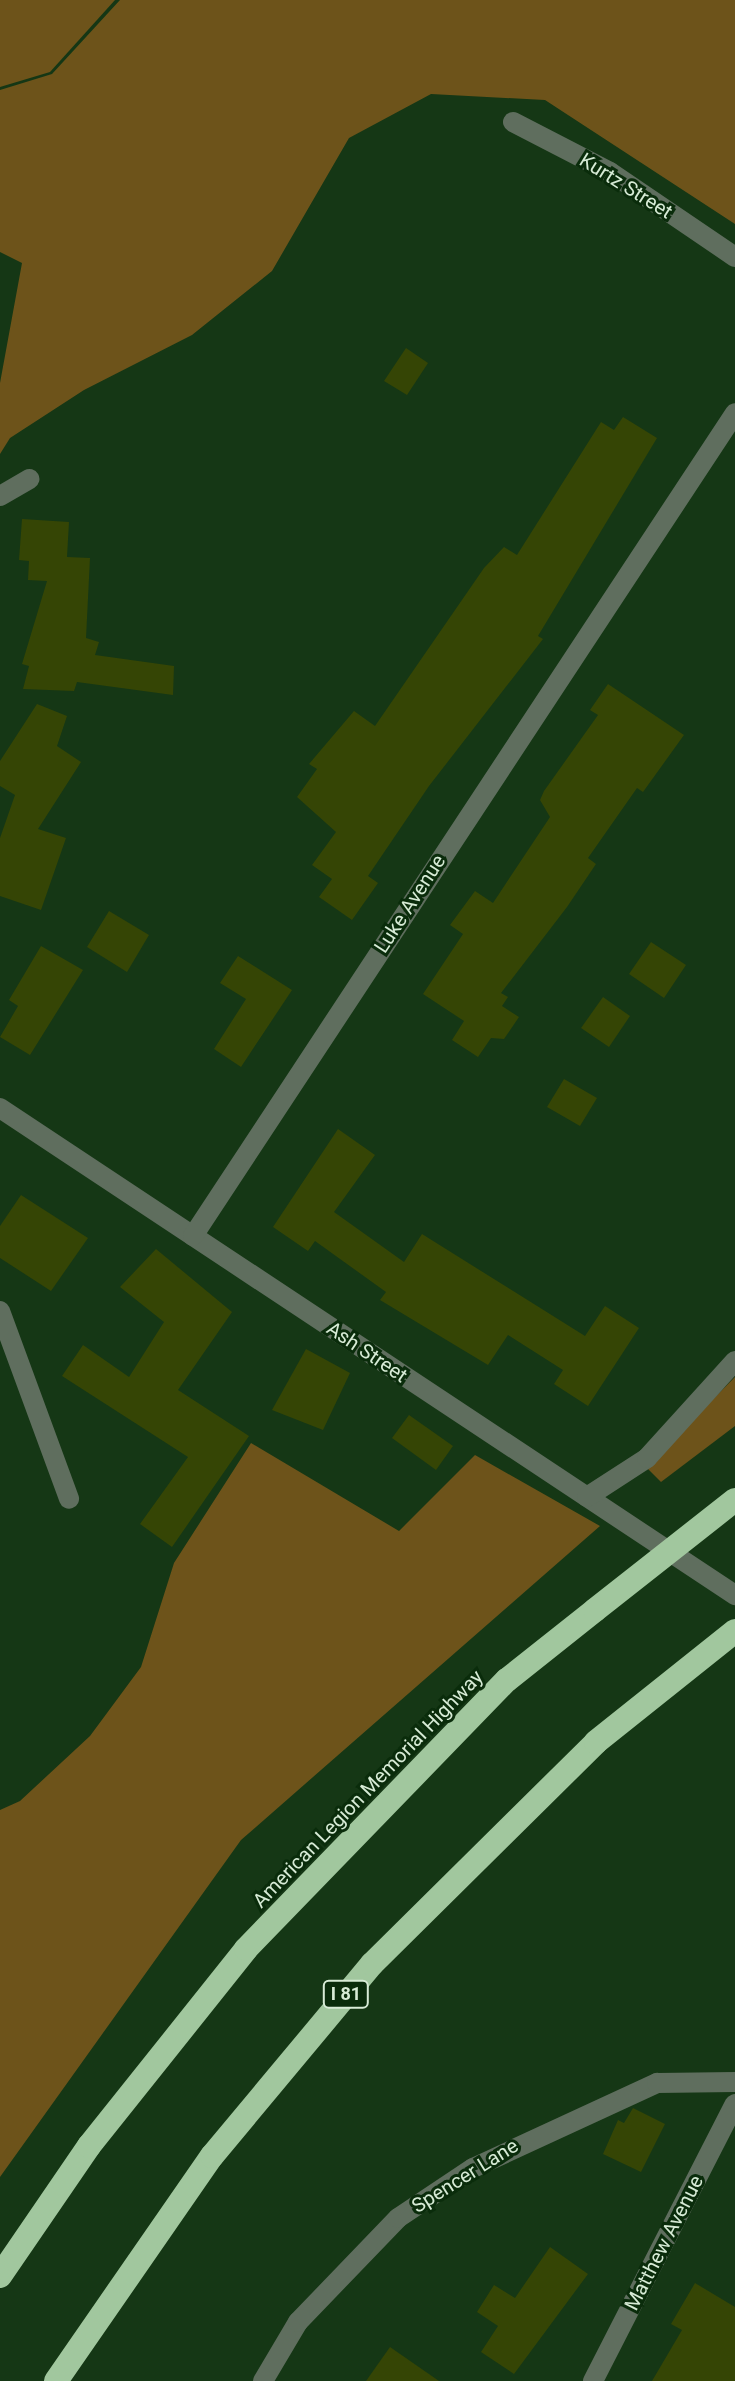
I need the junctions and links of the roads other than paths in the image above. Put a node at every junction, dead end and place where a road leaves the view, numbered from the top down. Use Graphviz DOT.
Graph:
graph roads {
  1 [pos="513,122"];
  2 [pos="735,257"];
  3 [pos="735,413"];
  4 [pos="29,479"];
  5 [pos="0,496"];
  6 [pos="0,1108"];
  7 [pos="193,1236"];
  8 [pos="0,1311"];
  9 [pos="735,1361"];
  10 [pos="587,1497"];
  11 [pos="69,1499"];
  12 [pos="735,1500"];
  13 [pos="735,1595"];
  14 [pos="735,1631"];
  15 [pos="735,2082"];
  16 [pos="735,2104"];
  17 [pos="0,2276"];
  18 [pos="56,2381"];
  19 [pos="263,2381"];
  20 [pos="593,2381"];
  1 -- 2 [label="street, Kurtz Street"];
  3 -- 7 [label="street, Luke Avenue"];
  4 -- 5 [label="street"];
  6 -- 7 [label="street, Ash Street"];
  7 -- 10 [label="street, Ash Street"];
  8 -- 11 [label="street"];
  9 -- 10 [label="street"];
  10 -- 13 [label="street, Ash Street"];
  12 -- 17 [label="highway, American Legion Memorial Highway, bridge"];
  14 -- 18 [label="highway, I 81"];
  15 -- 19 [label="street, Spencer Lane"];
  16 -- 20 [label="street, Matthew Avenue"];
}
